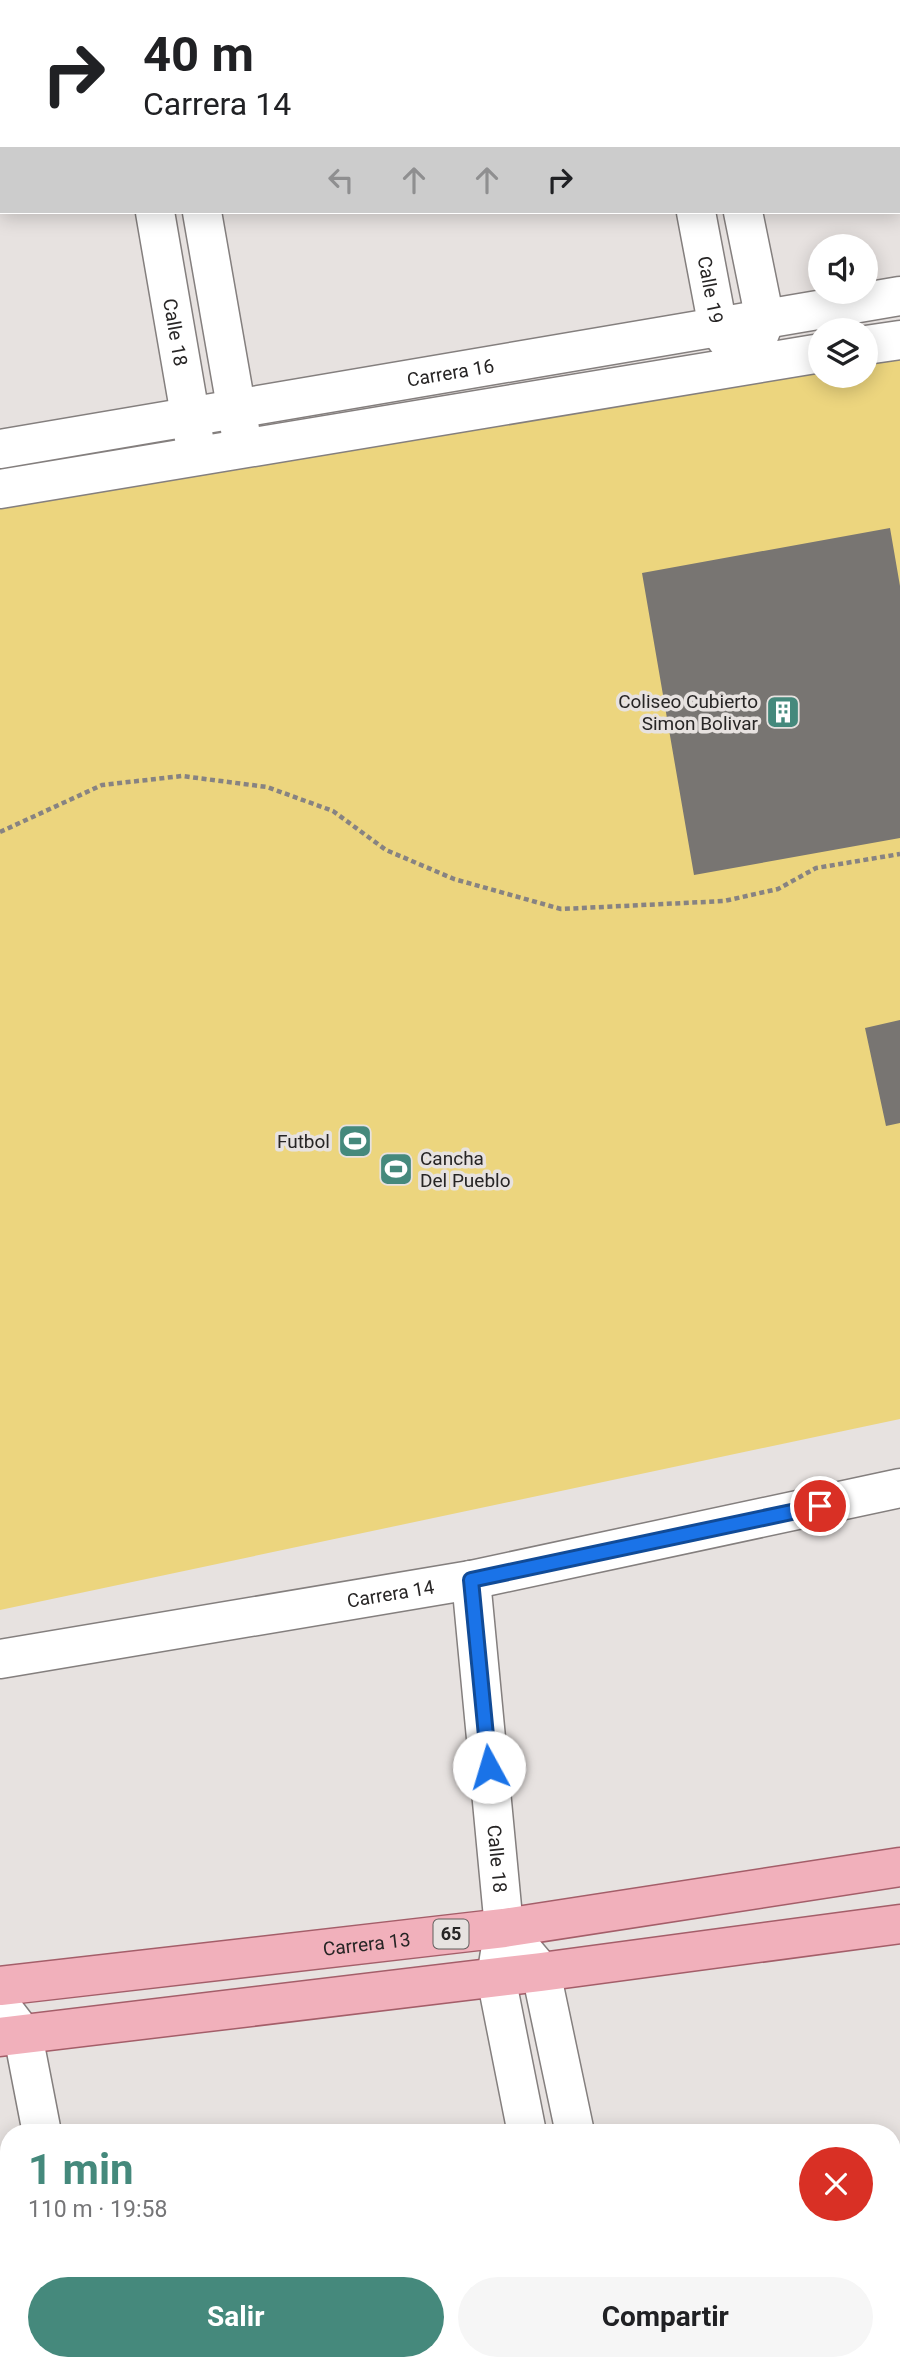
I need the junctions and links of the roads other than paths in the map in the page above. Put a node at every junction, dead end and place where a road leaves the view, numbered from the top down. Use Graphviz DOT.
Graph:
graph roads {
  1 [pos="155,214"];
  2 [pos="202,214"];
  3 [pos="696,214"];
  4 [pos="743,214"];
  5 [pos="900,296"];
  6 [pos="765,320"];
  7 [pos="718,328"];
  8 [pos="900,340"];
  9 [pos="878,343"];
  10 [pos="808,355"];
  11 [pos="747,365"];
  12 [pos="239,410"];
  13 [pos="192,418"];
  14 [pos="242,447"];
  15 [pos="0,449"];
  16 [pos="196,455"];
  17 [pos="0,489"];
  18 [pos="900,1488"];
  19 [pos="471,1580"];
  20 [pos="0,1659"];
  21 [pos="900,1867"];
  22 [pos="900,1924"];
  23 [pos="505,1928"];
  24 [pos="541,1972"];
  25 [pos="496,1977"];
  26 [pos="0,1986"];
  27 [pos="8,2026"];
  28 [pos="39,2124"];
  29 [pos="525,2124"];
  30 [pos="573,2124"];
  1 -- 13 [label="street, Calle 18"];
  2 -- 12 [label="street"];
  3 -- 7 [label="street, Calle 19"];
  4 -- 6 [label="street"];
  5 -- 6 [label="street, Carrera 16"];
  6 -- 7 [label="street, Carrera 16"];
  6 -- 11 [label="street"];
  7 -- 11 [label="street, Calle 19"];
  7 -- 12 [label="street, Carrera 16"];
  8 -- 9 [label="street"];
  10 -- 11 [label="street, Carrera 16"];
  11 -- 14 [label="street, Carrera 16"];
  12 -- 13 [label="street, Carrera 16"];
  12 -- 14 [label="street"];
  13 -- 15 [label="street, Carrera 16"];
  13 -- 16 [label="street, Calle 18"];
  14 -- 16 [label="street, Carrera 16"];
  16 -- 17 [label="street, Carrera 16"];
  18 -- 19 [label="street, Carrera 14"];
  19 -- 20 [label="street, Carrera 14"];
  19 -- 23 [label="street, Calle 18"];
  21 -- 23 [label="main road, Carrera 13 / 65"];
  22 -- 24 [label="main road"];
  23 -- 24 [label="street"];
  23 -- 25 [label="street, Calle 18"];
  23 -- 26 [label="main road, Carrera 13 / 65"];
  24 -- 25 [label="main road"];
  24 -- 30 [label="street"];
  25 -- 27 [label="main road"];
  25 -- 29 [label="street, Calle 18"];
  27 -- 28 [label="street"];
}
